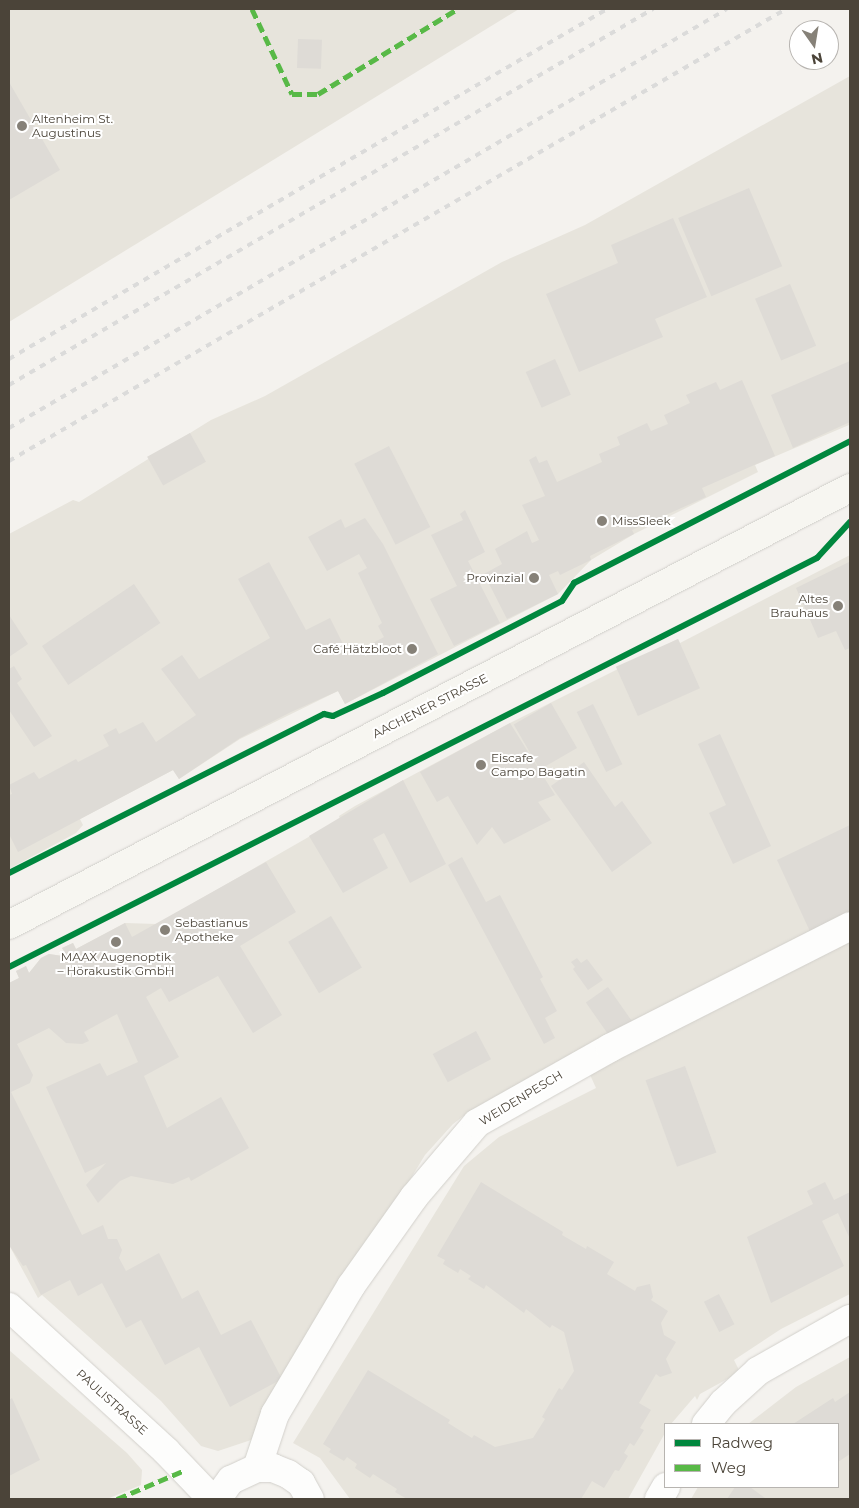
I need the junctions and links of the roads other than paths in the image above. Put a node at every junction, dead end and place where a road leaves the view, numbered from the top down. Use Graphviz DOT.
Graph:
graph roads {
  1 [pos="850,488"];
  2 [pos="9,925"];
  3 [pos="850,926"];
  4 [pos="9,1308"];
  5 [pos="850,1319"];
  6 [pos="707,1423"];
  7 [pos="257,1468"];
  8 [pos="665,1488"];
  9 [pos="212,1499"];
  10 [pos="217,1499"];
  11 [pos="310,1499"];
  12 [pos="659,1499"];
  1 -- 2 [label="main road, AACHENER STRASSE"];
  3 -- 7 [label="street, WEIDENPESCH"];
  4 -- 9 [label="street, PAULISTRASSE"];
  5 -- 6 [label="street"];
  7 -- 10 [label="street"];
  7 -- 11 [label="street"];
  8 -- 12 [label="street"];
}
